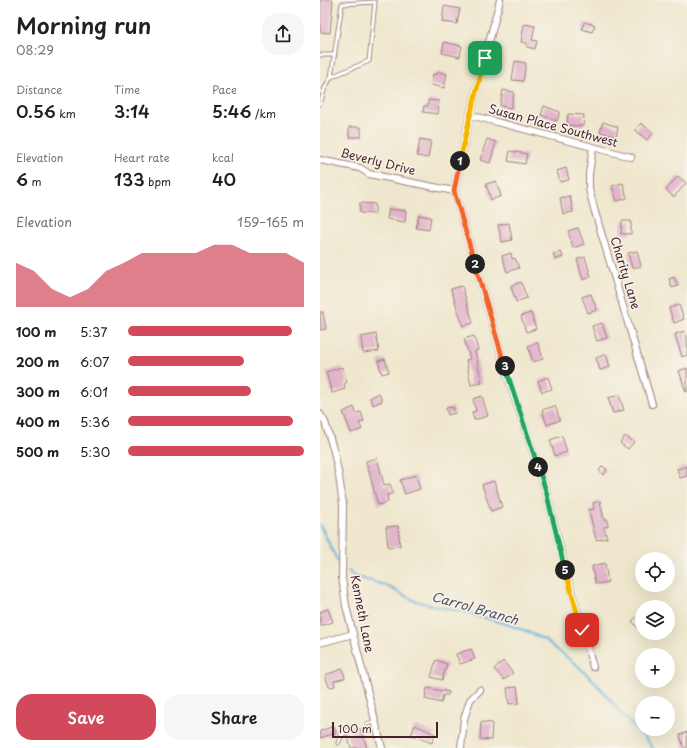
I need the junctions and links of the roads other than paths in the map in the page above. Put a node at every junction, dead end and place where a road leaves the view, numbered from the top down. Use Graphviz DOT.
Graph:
graph roads {
  1 [pos="342,0"];
  2 [pos="500,0"];
  3 [pos="342,4"];
  4 [pos="320,55"];
  5 [pos="335,55"];
  6 [pos="331,77"];
  7 [pos="320,104"];
  8 [pos="470,116"];
  9 [pos="592,147"];
  10 [pos="631,157"];
  11 [pos="320,160"];
  12 [pos="454,191"];
  13 [pos="652,404"];
  14 [pos="320,414"];
  15 [pos="353,634"];
  16 [pos="320,643"];
  17 [pos="593,667"];
  18 [pos="480,690"];
  19 [pos="375,721"];
  20 [pos="367,724"];
  21 [pos="350,729"];
  22 [pos="338,743"];
  23 [pos="382,748"];
  24 [pos="461,748"];
  1 -- 3 [label="lane"];
  2 -- 8 [label="street"];
  3 -- 5 [label="lane"];
  3 -- 6 [label="lane"];
  4 -- 5 [label="lane"];
  5 -- 6 [label="lane"];
  6 -- 7 [label="lane"];
  8 -- 9 [label="street, Susan Place Southwest"];
  8 -- 12 [label="street"];
  9 -- 10 [label="street, Susan Place Southwest"];
  9 -- 13 [label="street, Charity Lane"];
  11 -- 12 [label="street, Beverly Drive"];
  12 -- 17 [label="street"];
  14 -- 15 [label="street, Kenneth Lane"];
  15 -- 16 [label="street"];
  15 -- 19 [label="street, Kenneth Lane"];
  18 -- 24 [label="street"];
  19 -- 20 [label="lane"];
  19 -- 23 [label="street, Kenneth Lane"];
  21 -- 22 [label="lane"];
}
